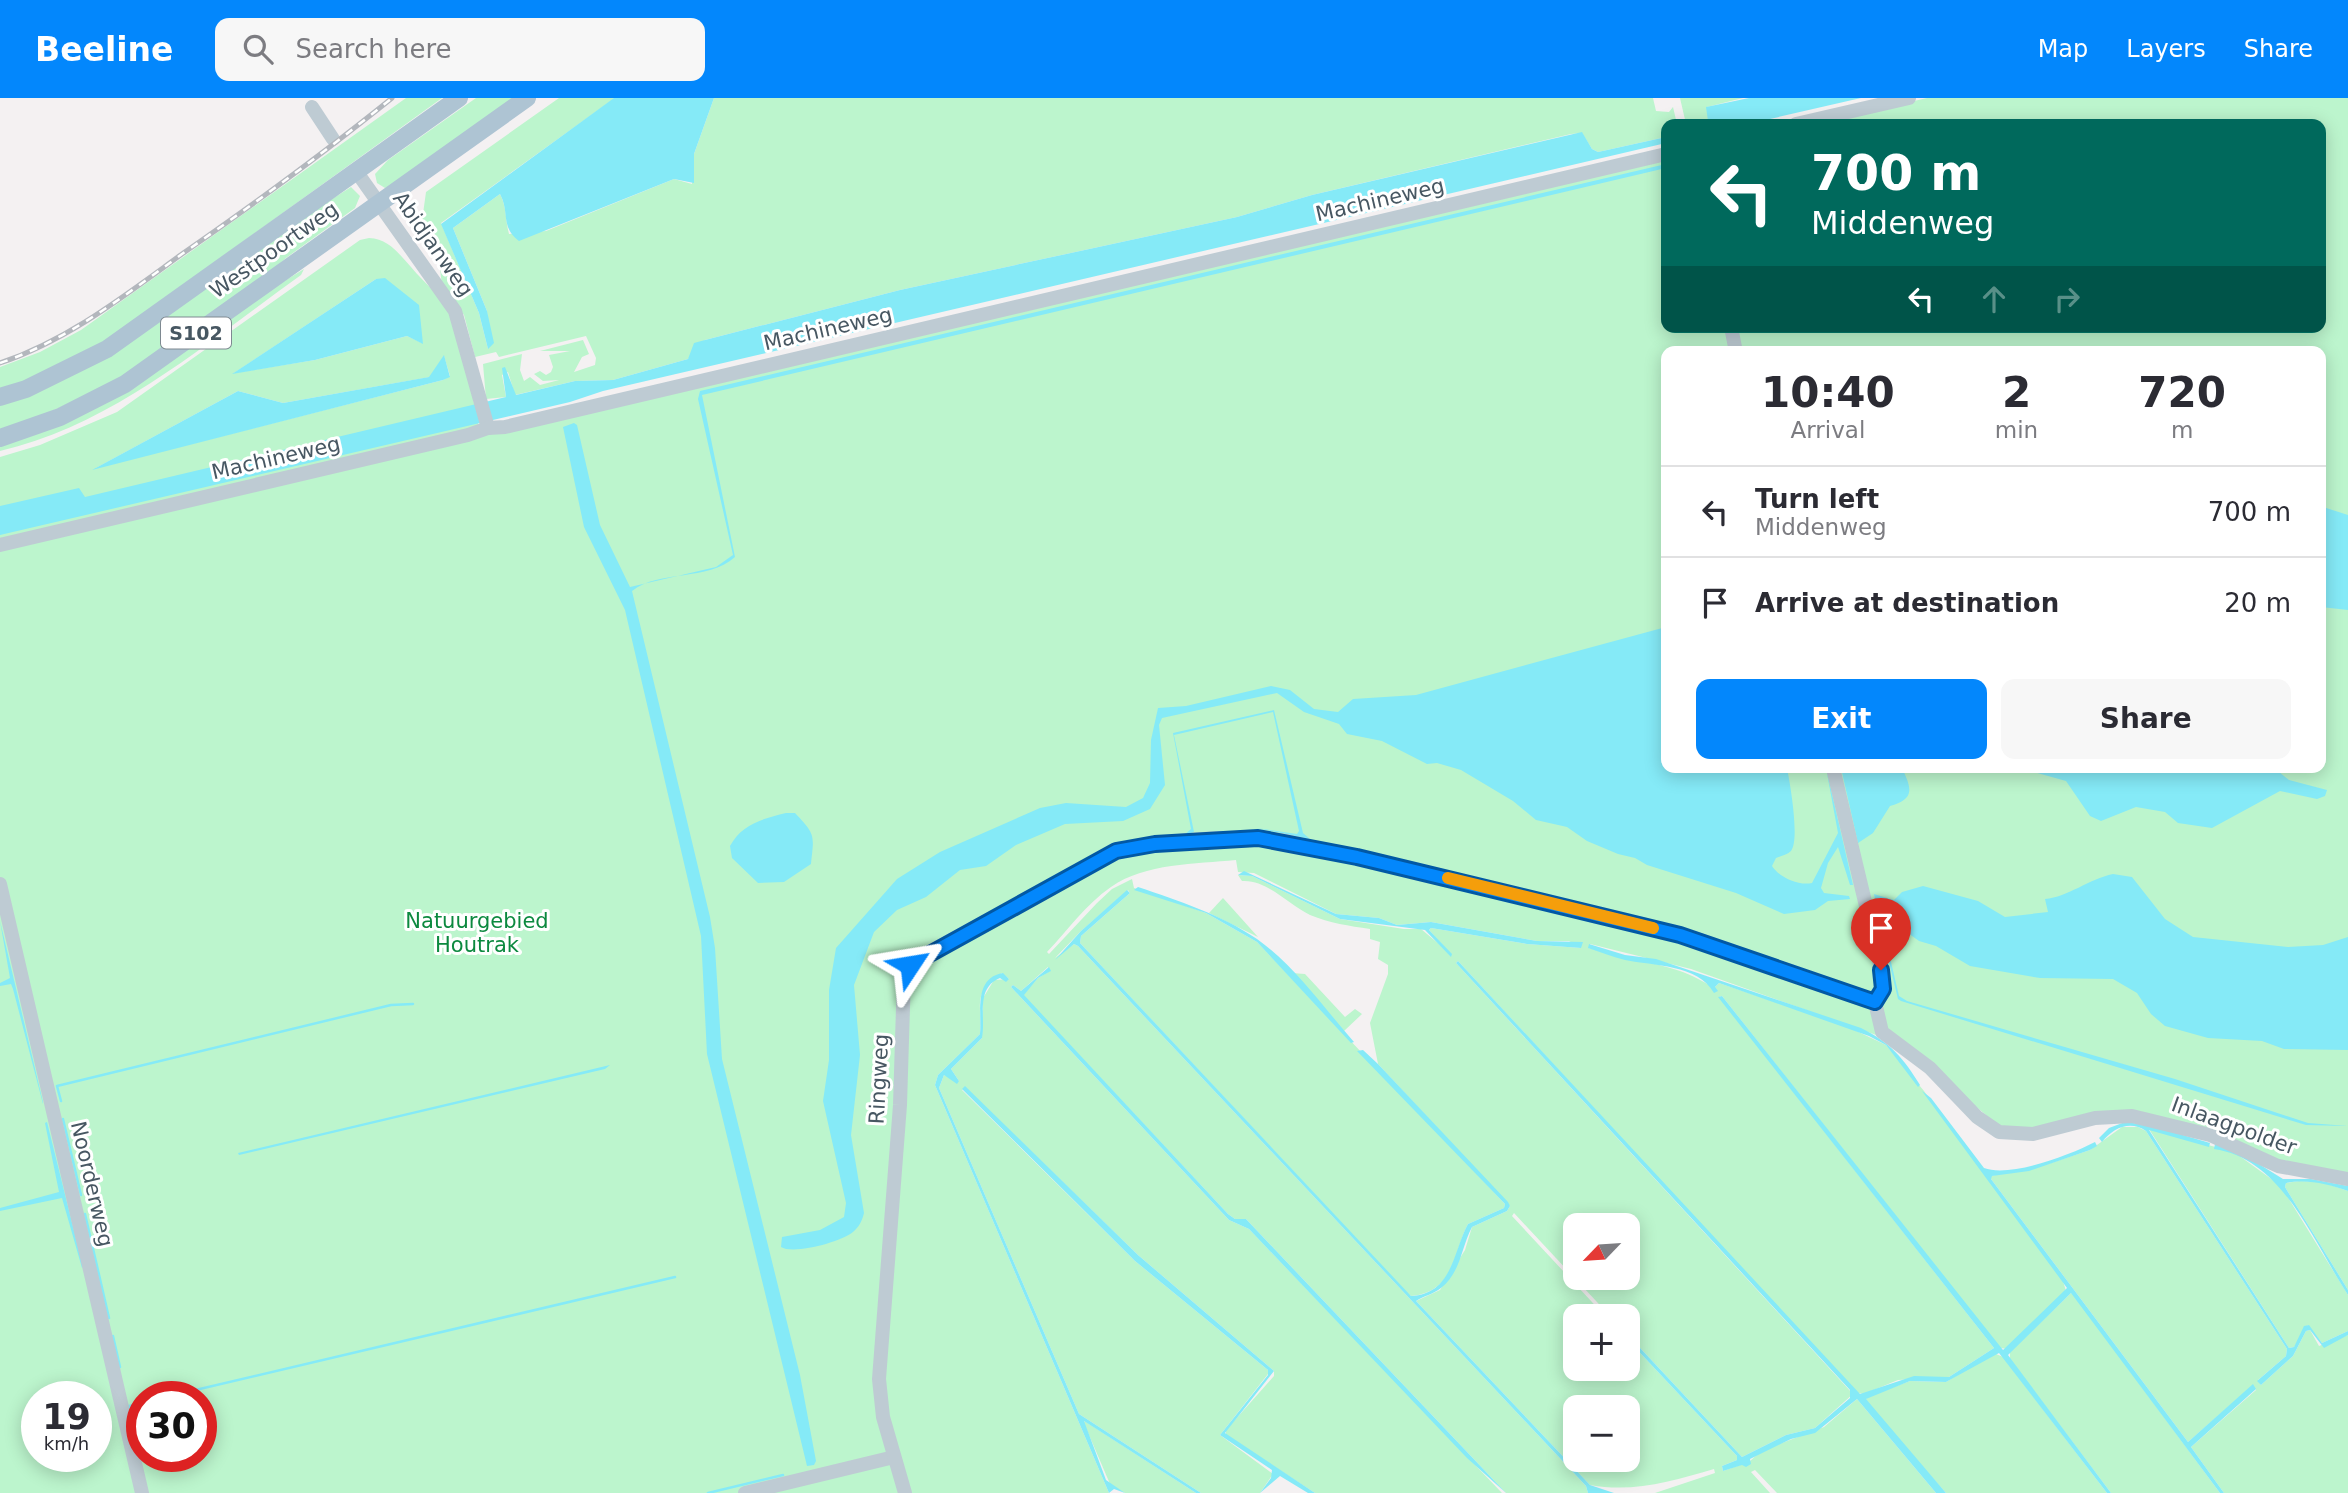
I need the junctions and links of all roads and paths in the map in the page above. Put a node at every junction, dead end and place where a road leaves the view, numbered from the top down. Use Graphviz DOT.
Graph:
graph roads {
  1 [pos="459,98"];
  2 [pos="527,98"];
  3 [pos="1909,98"];
  4 [pos="312,107"];
  5 [pos="1818,119"];
  6 [pos="333,139"];
  7 [pos="1661,155"];
  8 [pos="356,171"];
  9 [pos="379,202"];
  10 [pos="0,397"];
  11 [pos="487,425"];
  12 [pos="0,438"];
  13 [pos="0,545"];
  14 [pos="1834,773"];
  15 [pos="0,884"];
  16 [pos="1875,1002"];
  17 [pos="2348,1179"];
  18 [pos="894,1457"];
  19 [pos="142,1493"];
  20 [pos="745,1493"];
  21 [pos="905,1493"];
  1 -- 8 [label="main road, Westpoortweg / S102"];
  2 -- 9 [label="main road, Westpoortweg / S102"];
  3 -- 5 [label="street"];
  4 -- 6 [label="street"];
  7 -- 11 [label="street, Machineweg"];
  8 -- 9 [label="street, Abidjanweg"];
  8 -- 10 [label="main road, Westpoortweg / S102"];
  9 -- 11 [label="street, Abidjanweg"];
  9 -- 12 [label="main road, Westpoortweg / S102"];
  11 -- 13 [label="street, Machineweg"];
  14 -- 16 [label="street"];
  15 -- 19 [label="street, Noorderweg"];
  16 -- 17 [label="street, Inlaagpolder"];
  16 -- 18 [label="street, Ringweg"];
  18 -- 20 [label="street"];
  18 -- 21 [label="street, Ringweg"];
}
